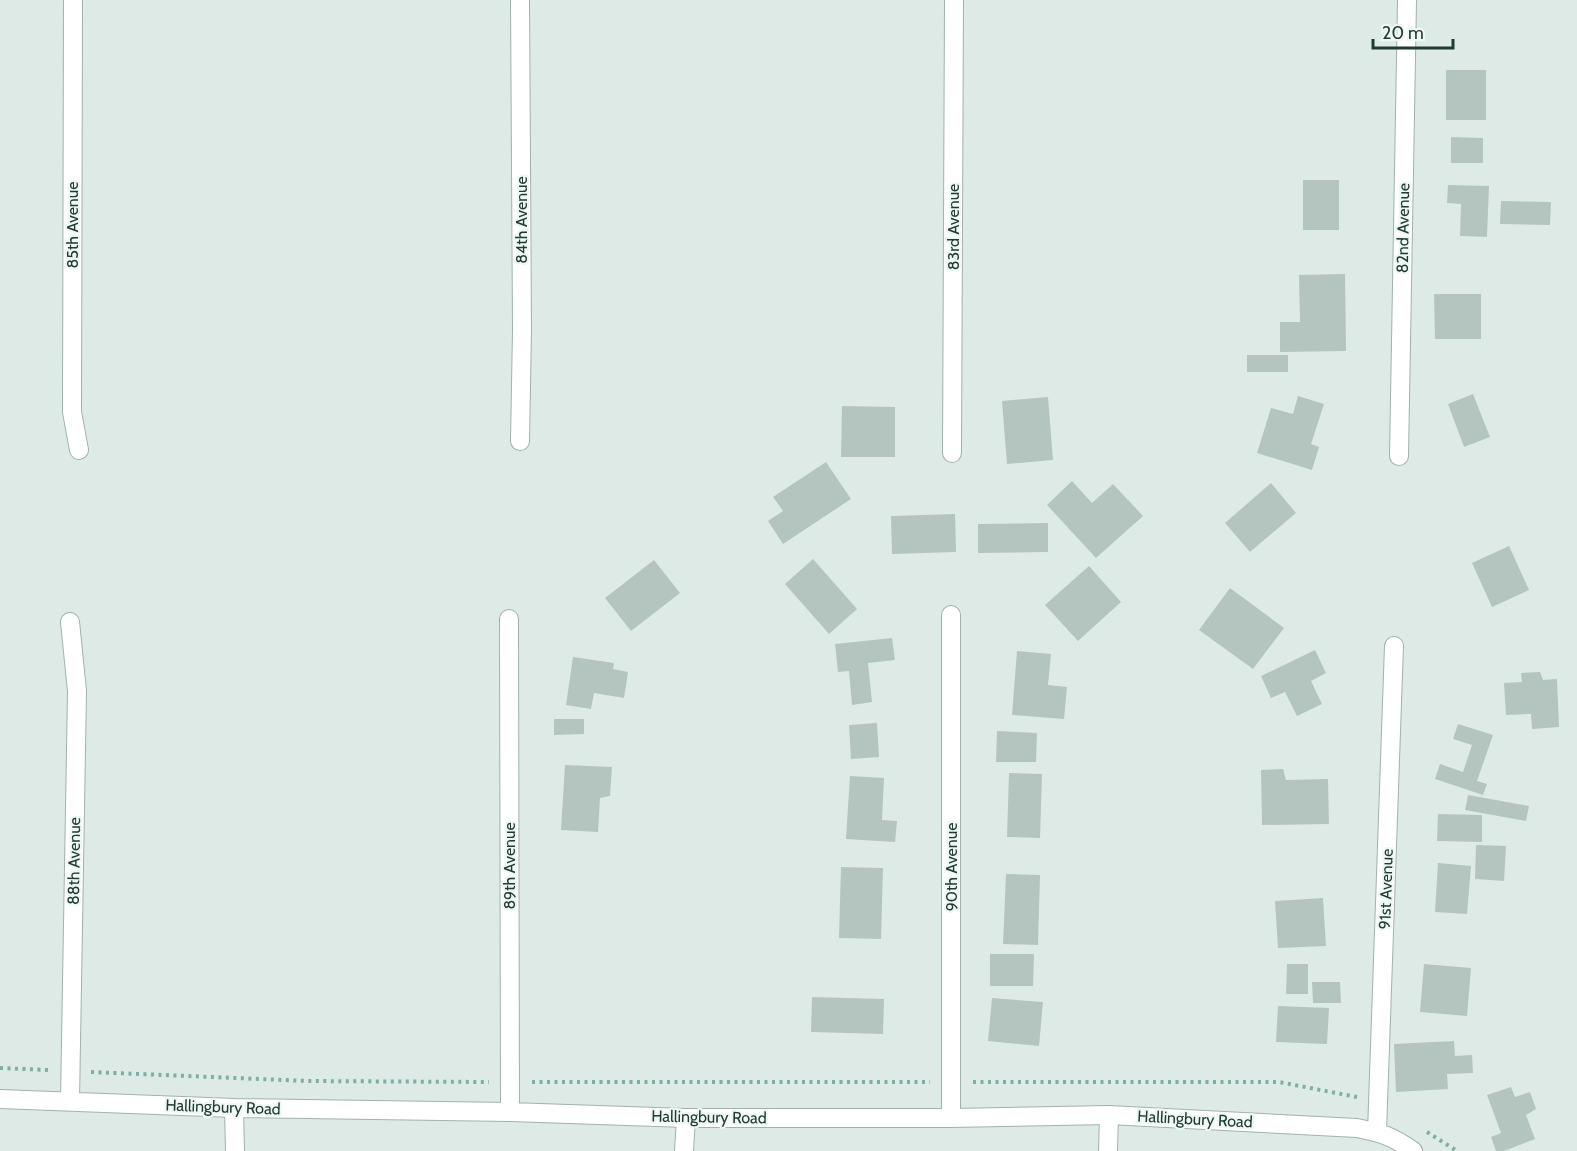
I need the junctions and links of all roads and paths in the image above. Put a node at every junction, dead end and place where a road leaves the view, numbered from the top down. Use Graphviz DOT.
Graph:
graph roads {
  1 [pos="73,0"];
  2 [pos="520,0"];
  3 [pos="954,0"];
  4 [pos="1407,0"];
  5 [pos="520,441"];
  6 [pos="79,450"];
  7 [pos="952,453"];
  8 [pos="1399,456"];
  9 [pos="951,615"];
  10 [pos="509,619"];
  11 [pos="69,622"];
  12 [pos="1394,646"];
  13 [pos="0,1068"];
  14 [pos="70,1071"];
  15 [pos="510,1082"];
  16 [pos="951,1082"];
  17 [pos="0,1099"];
  18 [pos="70,1101"];
  19 [pos="1378,1101"];
  20 [pos="234,1108"];
  21 [pos="510,1112"];
  22 [pos="1109,1115"];
  23 [pos="686,1118"];
  24 [pos="951,1118"];
  25 [pos="1418,1126"];
  26 [pos="1377,1132"];
  27 [pos="235,1151"];
  28 [pos="684,1151"];
  29 [pos="1108,1151"];
  30 [pos="1413,1151"];
  31 [pos="1457,1151"];
  1 -- 6 [label="street, 85th Avenue"];
  2 -- 5 [label="street, 84th Avenue"];
  3 -- 7 [label="street, 83rd Avenue"];
  4 -- 8 [label="street, 82nd Avenue"];
  9 -- 16 [label="street, 90th Avenue"];
  10 -- 15 [label="street, 89th Avenue"];
  11 -- 14 [label="street, 88th Avenue"];
  12 -- 19 [label="street, 91st Avenue"];
  13 -- 14 [label="path"];
  14 -- 15 [label="path"];
  14 -- 18 [label="street, 88th Avenue"];
  15 -- 16 [label="path"];
  15 -- 21 [label="street, 89th Avenue"];
  16 -- 19 [label="path"];
  16 -- 24 [label="street, 90th Avenue"];
  17 -- 18 [label="street, Hallingbury Road"];
  18 -- 20 [label="street, Hallingbury Road"];
  19 -- 26 [label="street, 91st Avenue"];
  20 -- 21 [label="street, Hallingbury Road"];
  20 -- 27 [label="street"];
  21 -- 23 [label="street, Hallingbury Road"];
  22 -- 24 [label="street, Hallingbury Road"];
  22 -- 26 [label="street, Hallingbury Road"];
  22 -- 29 [label="street"];
  23 -- 24 [label="street, Hallingbury Road"];
  23 -- 28 [label="street"];
  25 -- 31 [label="path"];
  26 -- 30 [label="street, Hallingbury Road"];
}
